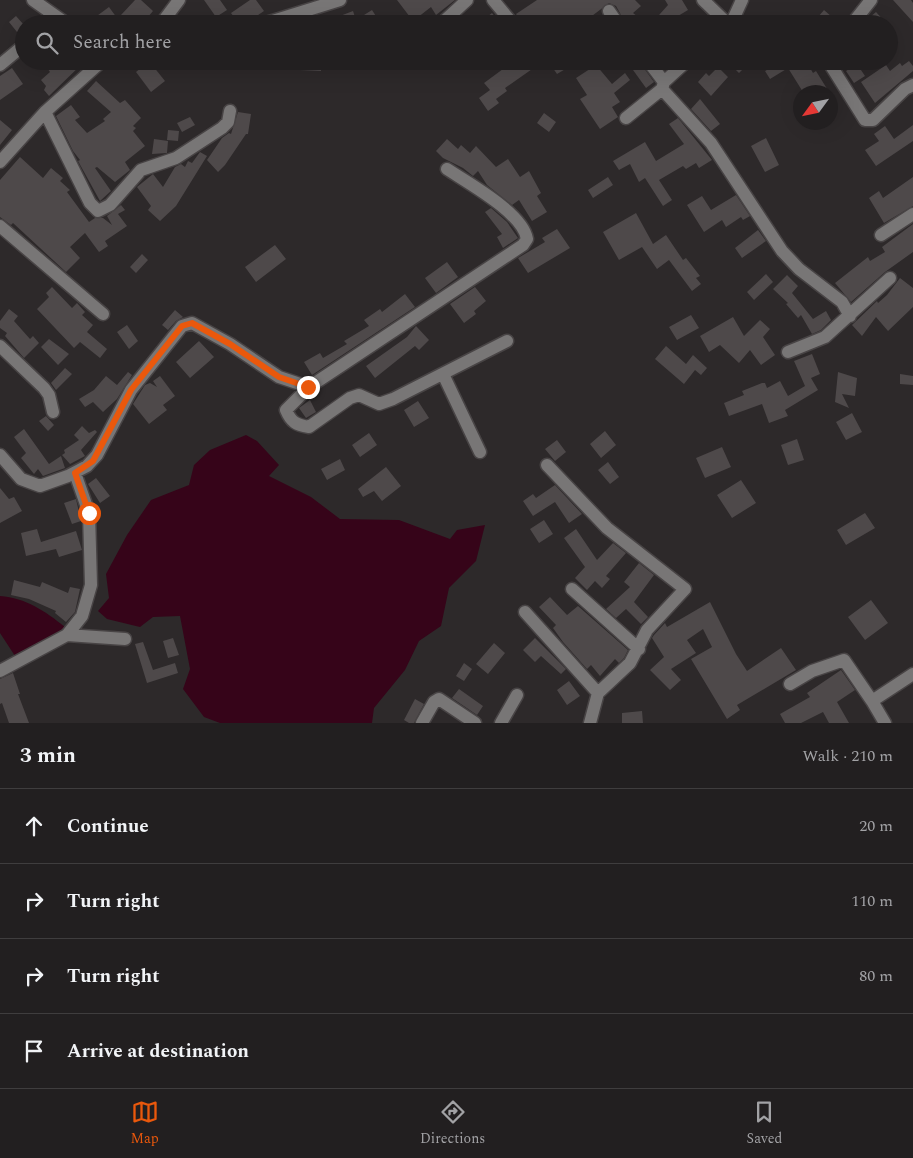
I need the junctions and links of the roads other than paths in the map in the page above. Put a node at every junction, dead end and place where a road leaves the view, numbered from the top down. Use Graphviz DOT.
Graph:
graph roads {
  1 [pos="34,0"];
  2 [pos="179,0"];
  3 [pos="340,0"];
  4 [pos="468,0"];
  5 [pos="493,0"];
  6 [pos="703,0"];
  7 [pos="742,0"];
  8 [pos="871,0"];
  9 [pos="608,11"];
  10 [pos="54,14"];
  11 [pos="168,15"];
  12 [pos="292,15"];
  13 [pos="451,15"];
  14 [pos="506,15"];
  15 [pos="611,15"];
  16 [pos="720,15"];
  17 [pos="734,15"];
  18 [pos="859,15"];
  19 [pos="15,52"];
  20 [pos="0,65"];
  21 [pos="92,70"];
  22 [pos="654,70"];
  23 [pos="678,70"];
  24 [pos="834,70"];
  25 [pos="663,85"];
  26 [pos="913,85"];
  27 [pos="230,111"];
  28 [pos="45,112"];
  29 [pos="626,118"];
  30 [pos="0,162"];
  31 [pos="447,169"];
  32 [pos="913,214"];
  33 [pos="0,226"];
  34 [pos="881,235"];
  35 [pos="890,278"];
  36 [pos="103,314"];
  37 [pos="850,316"];
  38 [pos="507,341"];
  39 [pos="0,346"];
  40 [pos="788,352"];
  41 [pos="443,374"];
  42 [pos="308,387"];
  43 [pos="53,412"];
  44 [pos="480,452"];
  45 [pos="0,455"];
  46 [pos="546,465"];
  47 [pos="75,473"];
  48 [pos="572,589"];
  49 [pos="525,612"];
  50 [pos="67,635"];
  51 [pos="125,639"];
  52 [pos="639,649"];
  53 [pos="0,671"];
  54 [pos="913,674"];
  55 [pos="790,684"];
  56 [pos="598,692"];
  57 [pos="517,695"];
  58 [pos="872,701"];
  59 [pos="422,723"];
  60 [pos="475,723"];
  61 [pos="501,723"];
  62 [pos="590,723"];
  63 [pos="885,723"];
  1 -- 10 [label="street"];
  2 -- 11 [label="street"];
  3 -- 12 [label="street"];
  4 -- 13 [label="street"];
  5 -- 14 [label="street"];
  6 -- 16 [label="street"];
  7 -- 17 [label="street"];
  8 -- 18 [label="street"];
  9 -- 15 [label="street"];
  19 -- 20 [label="street"];
  21 -- 28 [label="street"];
  22 -- 25 [label="street"];
  23 -- 25 [label="street"];
  24 -- 26 [label="street"];
  25 -- 29 [label="street"];
  25 -- 37 [label="street"];
  27 -- 28 [label="street"];
  28 -- 30 [label="street"];
  31 -- 42 [label="street"];
  32 -- 34 [label="street"];
  33 -- 36 [label="street"];
  35 -- 37 [label="street"];
  37 -- 40 [label="street"];
  38 -- 41 [label="street"];
  39 -- 43 [label="street"];
  41 -- 42 [label="street"];
  41 -- 44 [label="street"];
  42 -- 47 [label="street"];
  45 -- 47 [label="street"];
  46 -- 52 [label="street"];
  47 -- 50 [label="street"];
  48 -- 52 [label="street"];
  49 -- 56 [label="street"];
  50 -- 51 [label="street"];
  50 -- 53 [label="street"];
  52 -- 56 [label="street"];
  54 -- 58 [label="street"];
  55 -- 58 [label="street"];
  56 -- 62 [label="street"];
  57 -- 61 [label="street"];
  58 -- 63 [label="street"];
  59 -- 60 [label="street"];
}
